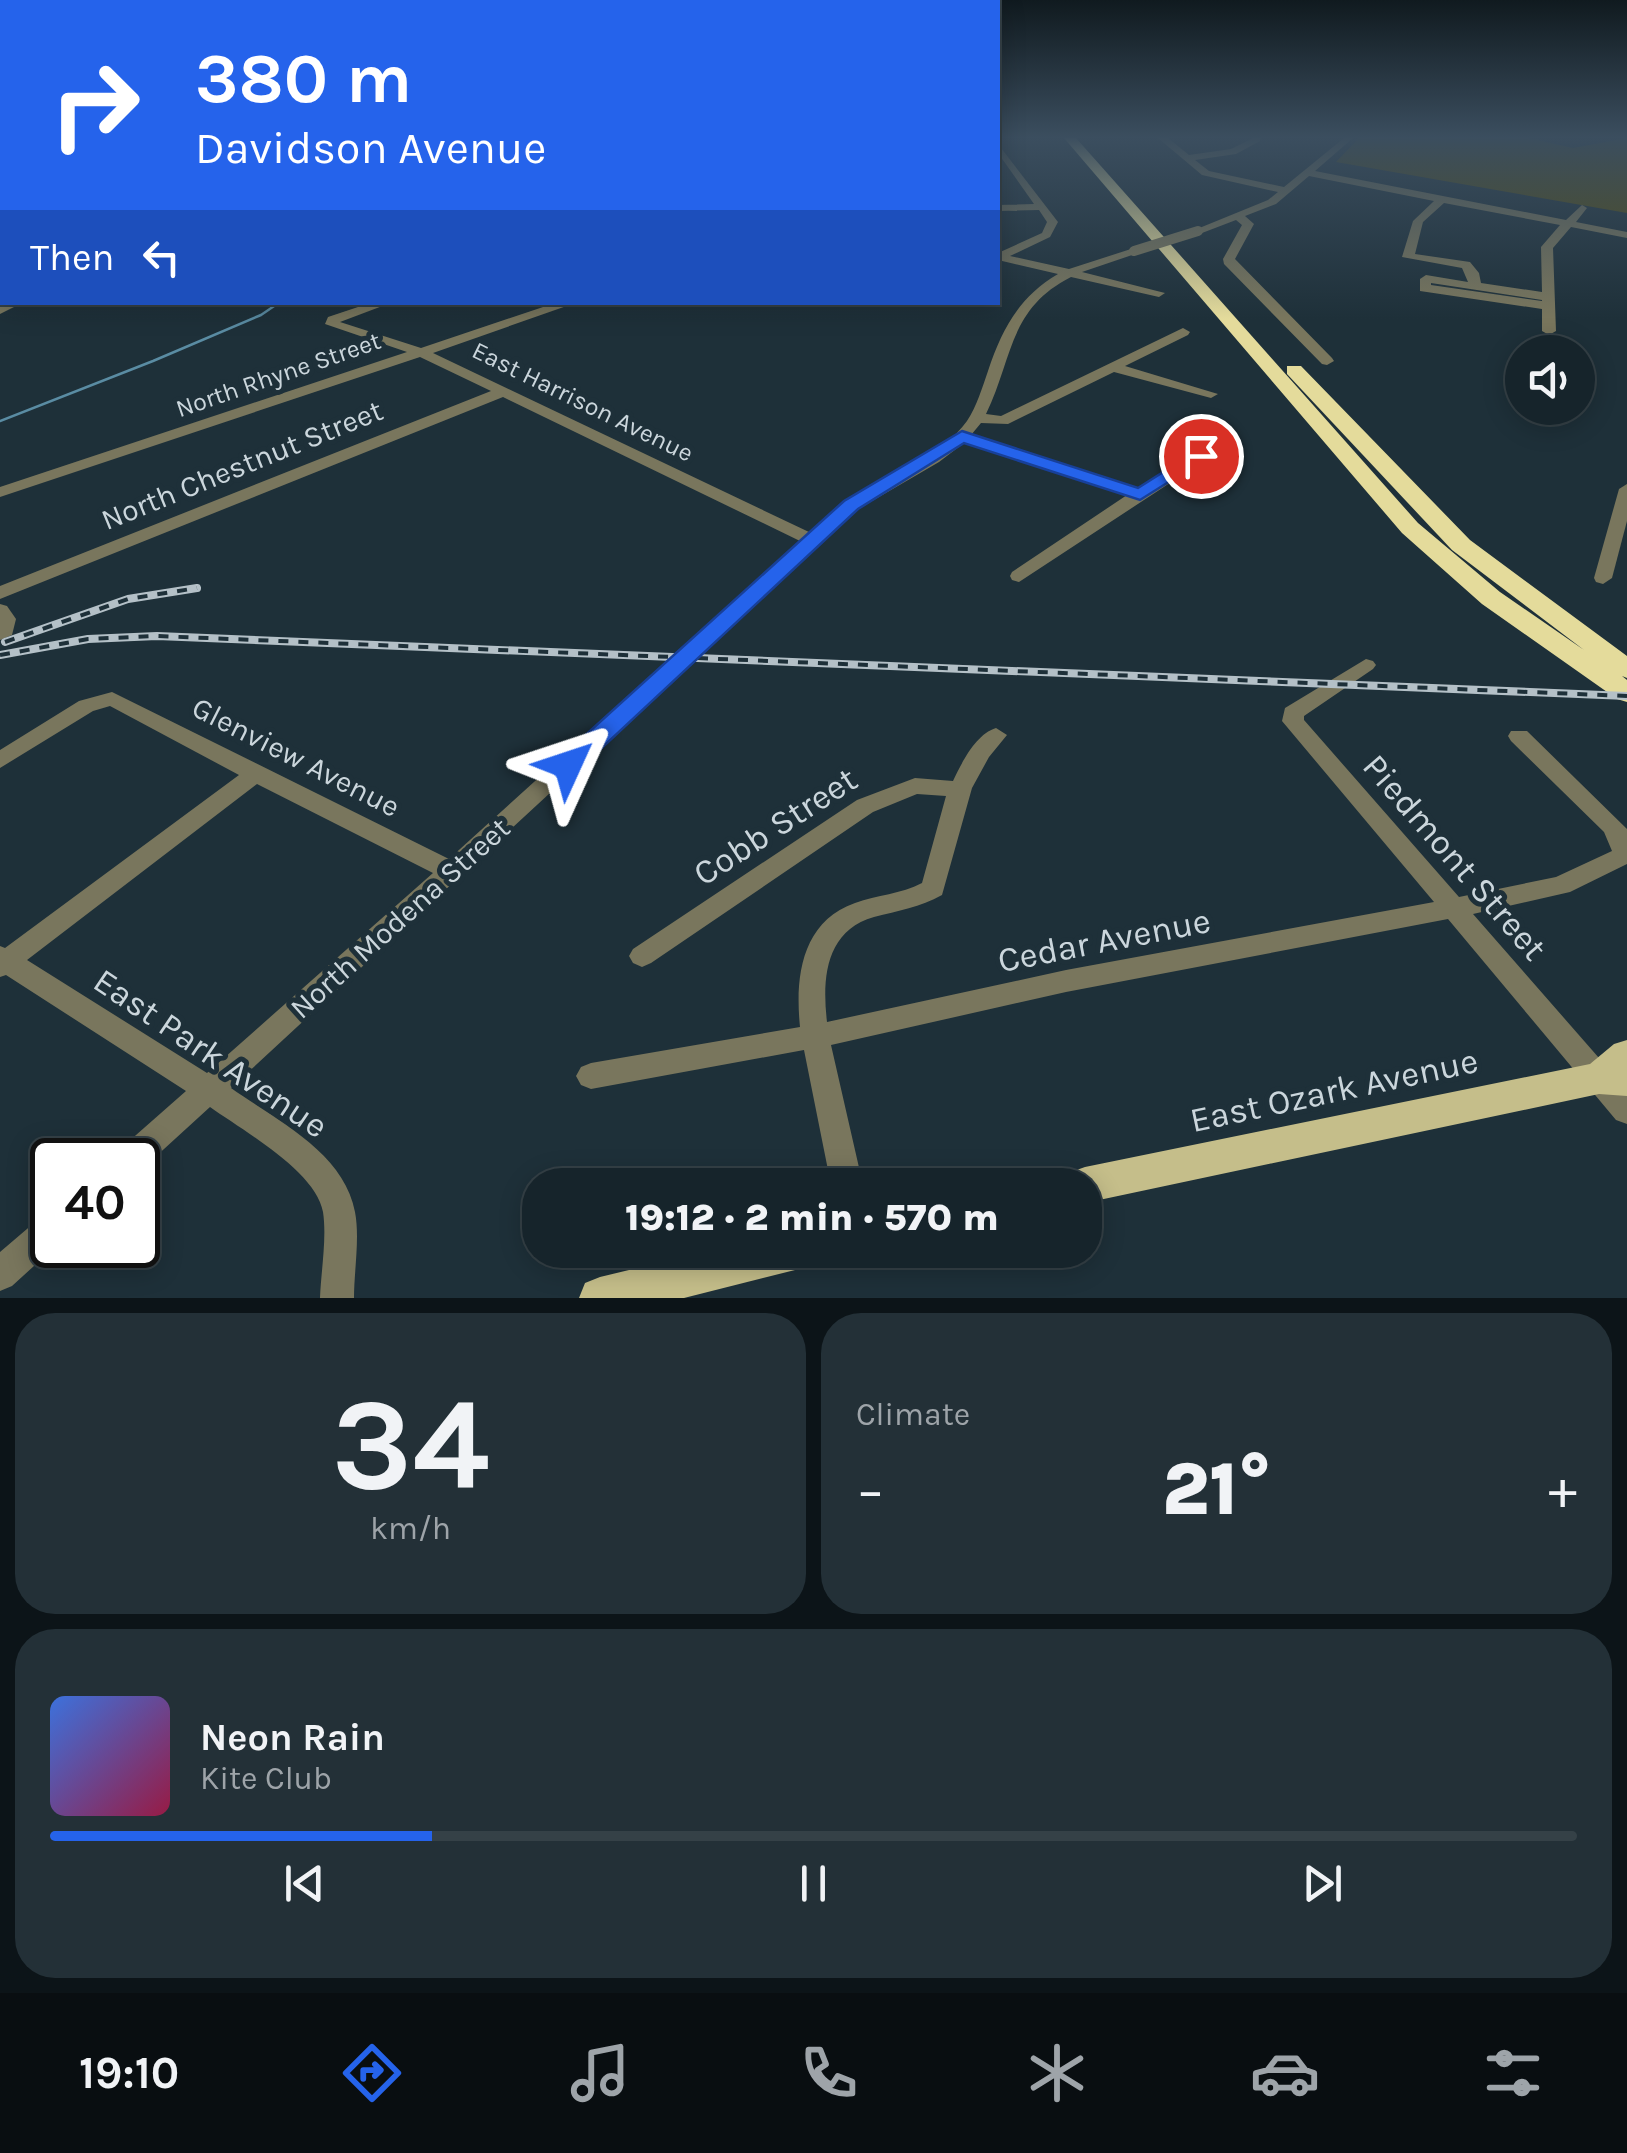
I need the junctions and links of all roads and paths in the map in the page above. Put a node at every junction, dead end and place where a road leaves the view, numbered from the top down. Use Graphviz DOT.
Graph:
graph roads {
  1 [pos="1036,199"];
  2 [pos="1123,199"];
  3 [pos="1141,199"];
  4 [pos="1275,199"];
  5 [pos="1442,199"];
  6 [pos="1042,207"];
  7 [pos="1000,208"];
  8 [pos="1582,208"];
  9 [pos="1240,218"];
  10 [pos="1567,223"];
  11 [pos="1627,234"];
  12 [pos="1000,256"];
  13 [pos="1000,257"];
  14 [pos="1067,273"];
  15 [pos="1474,286"];
  16 [pos="1159,294"];
  17 [pos="1548,301"];
  18 [pos="379,305"];
  19 [pos="563,305"];
  20 [pos="1549,331"];
  21 [pos="1183,332"];
  22 [pos="422,352"];
  23 [pos="1327,360"];
  24 [pos="1117,368"];
  25 [pos="505,391"];
  26 [pos="1212,394"];
  27 [pos="977,418"];
  28 [pos="1232,436"];
  29 [pos="962,437"];
  30 [pos="1627,489"];
  31 [pos="0,492"];
  32 [pos="1140,494"];
  33 [pos="812,540"];
  34 [pos="1019,576"];
  35 [pos="1603,578"];
  36 [pos="1510,586"];
  37 [pos="0,593"];
  38 [pos="0,610"];
  39 [pos="2,633"];
  40 [pos="1627,656"];
  41 [pos="1366,665"];
  42 [pos="1627,669"];
  43 [pos="1627,693"];
  44 [pos="996,735"];
  45 [pos="1519,736"];
  46 [pos="0,760"];
  47 [pos="258,773"];
  48 [pos="956,789"];
  49 [pos="1625,856"];
  50 [pos="450,872"];
  51 [pos="1451,909"];
  52 [pos="642,956"];
  53 [pos="2,962"];
  54 [pos="818,1036"];
  55 [pos="1618,1071"];
  56 [pos="591,1076"];
  57 [pos="210,1090"];
  58 [pos="1627,1111"];
  59 [pos="155,1138"];
  60 [pos="844,1168"];
  61 [pos="1102,1181"];
  62 [pos="30,1247"];
  63 [pos="722,1268"];
  64 [pos="0,1274"];
  65 [pos="338,1298"];
  66 [pos="600,1298"];
  1 -- 6 [label="street"];
  2 -- 43 [label="highway"];
  3 -- 36 [label="highway"];
  4 -- 9 [label="street, North Modena Street"];
  5 -- 10 [label="street"];
  5 -- 15 [label="street"];
  6 -- 7 [label="street"];
  6 -- 12 [label="street"];
  8 -- 10 [label="street"];
  9 -- 14 [label="street, North Modena Street, bridge"];
  9 -- 23 [label="street"];
  10 -- 11 [label="street"];
  10 -- 17 [label="street"];
  13 -- 14 [label="street"];
  14 -- 16 [label="street"];
  14 -- 27 [label="street, North Modena Street"];
  15 -- 17 [label="street"];
  15 -- 17 [label="street"];
  17 -- 20 [label="street"];
  18 -- 22 [label="street, East Harrison Avenue"];
  19 -- 22 [label="street, North Rhyne Street"];
  21 -- 24 [label="street"];
  22 -- 25 [label="street, East Harrison Avenue"];
  22 -- 31 [label="street, North Rhyne Street"];
  24 -- 26 [label="street"];
  24 -- 27 [label="street"];
  25 -- 33 [label="street, East Harrison Avenue"];
  25 -- 37 [label="street, North Chestnut Street"];
  27 -- 29 [label="street, North Modena Street"];
  28 -- 32 [label="street"];
  29 -- 32 [label="street"];
  29 -- 33 [label="street, North Modena Street"];
  30 -- 35 [label="street"];
  32 -- 34 [label="street"];
  33 -- 50 [label="street, North Modena Street"];
  36 -- 40 [label="highway"];
  36 -- 42 [label="highway"];
  38 -- 39 [label="street"];
  41 -- 51 [label="street, Piedmont Street"];
  44 -- 48 [label="street"];
  45 -- 49 [label="street"];
  46 -- 47 [label="street, Glenview Avenue"];
  47 -- 50 [label="street, Glenview Avenue"];
  47 -- 53 [label="street"];
  48 -- 52 [label="street, Cobb Street"];
  48 -- 54 [label="street"];
  49 -- 51 [label="street, Cedar Avenue"];
  50 -- 57 [label="street, North Modena Street"];
  51 -- 54 [label="street, Cedar Avenue"];
  51 -- 55 [label="street, Piedmont Street"];
  53 -- 57 [label="street, East Park Avenue"];
  54 -- 56 [label="street, Cedar Avenue"];
  54 -- 60 [label="street"];
  55 -- 58 [label="street, Piedmont Street"];
  55 -- 61 [label="main road, East Ozark Avenue"];
  57 -- 59 [label="street, North Modena Street"];
  57 -- 65 [label="street, East Park Avenue"];
  62 -- 64 [label="street"];
  63 -- 66 [label="main road"];
}
